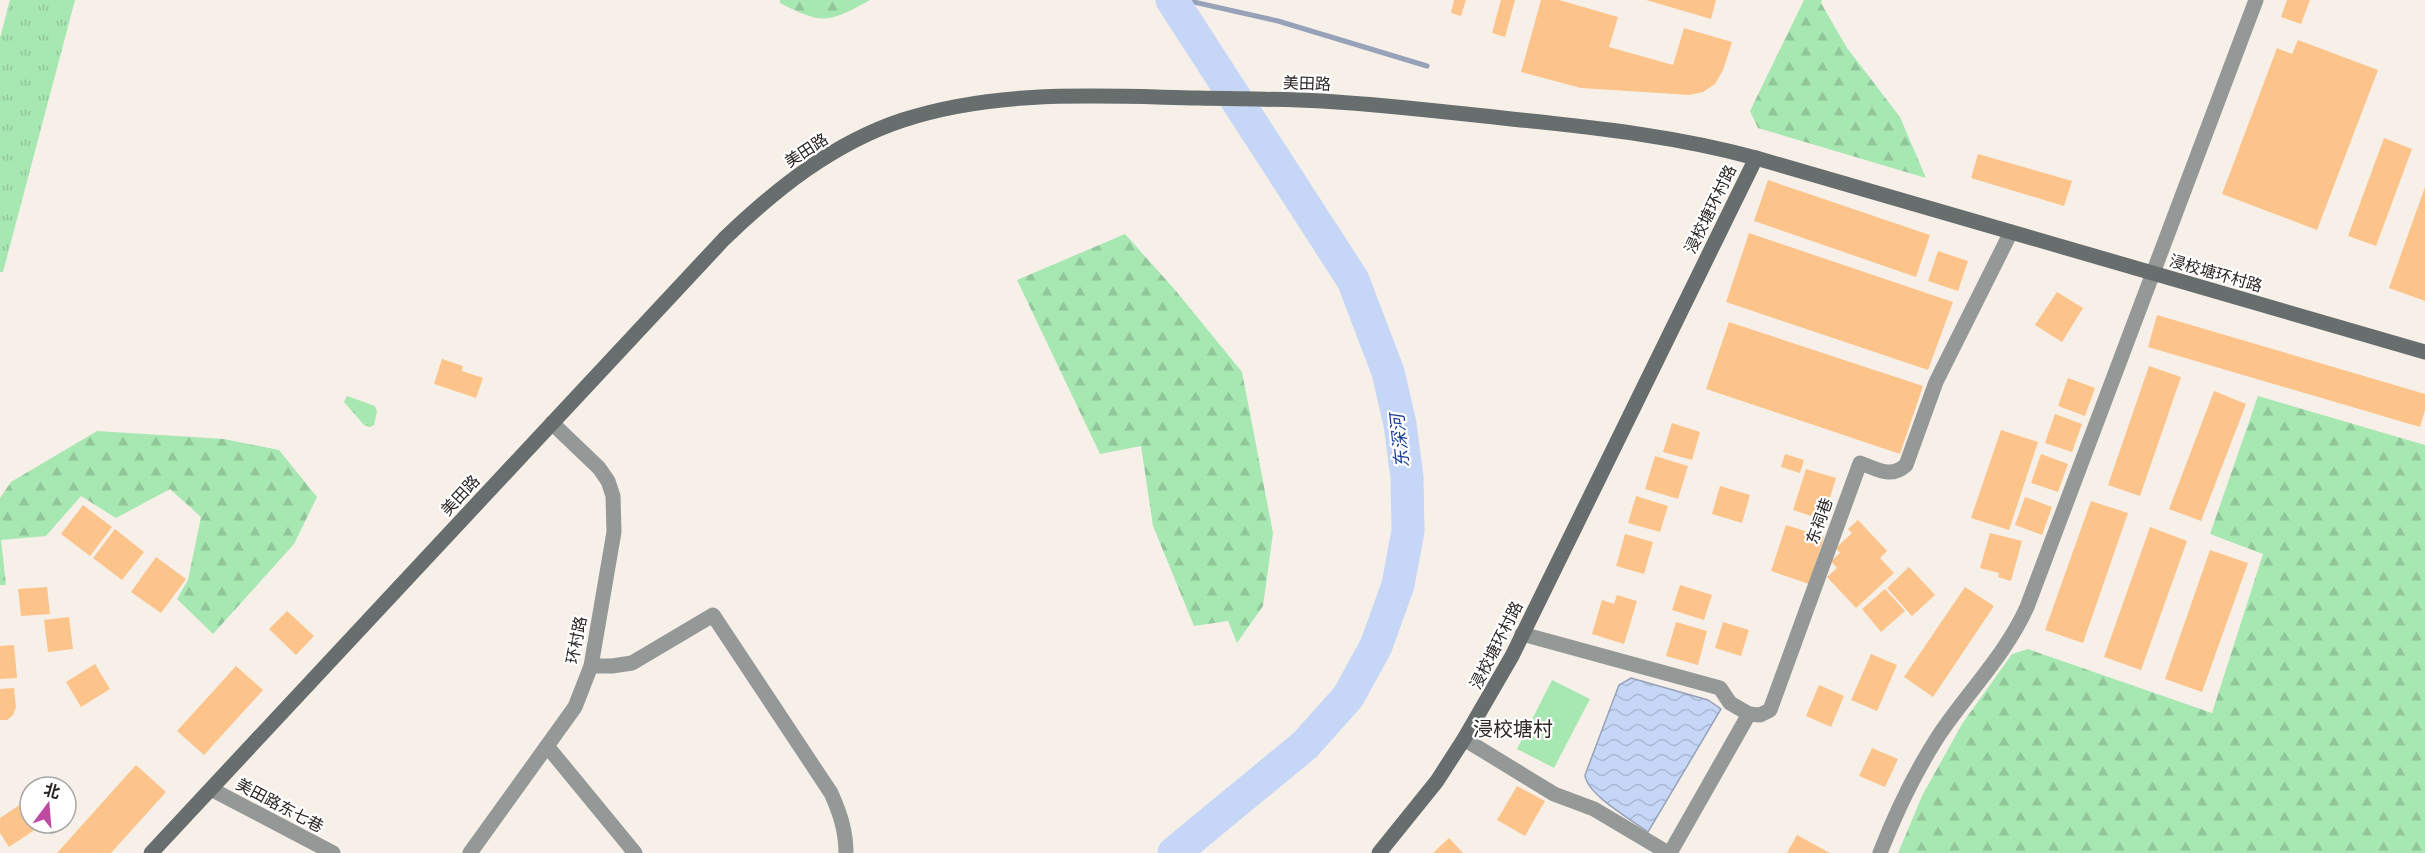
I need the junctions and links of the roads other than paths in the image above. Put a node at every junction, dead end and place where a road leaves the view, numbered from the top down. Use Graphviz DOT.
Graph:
graph roads {
  1 [pos="2256,0"];
  2 [pos="1756,158"];
  3 [pos="2011,232"];
  4 [pos="2154,273"];
  5 [pos="2425,352"];
  6 [pos="552,423"];
  7 [pos="1522,634"];
  8 [pos="591,666"];
  9 [pos="1749,714"];
  10 [pos="1464,739"];
  11 [pos="547,746"];
  12 [pos="211,789"];
  13 [pos="151,853"];
  14 [pos="333,853"];
  15 [pos="470,853"];
  16 [pos="635,853"];
  17 [pos="846,853"];
  18 [pos="1379,853"];
  19 [pos="1669,853"];
  20 [pos="1880,853"];
  1 -- 4 [label="street"];
  2 -- 3 [label="street, 浸校塘环村路"];
  2 -- 6 [label="street, 美田路"];
  2 -- 7 [label="street, 浸校塘环村路"];
  3 -- 4 [label="street, 浸校塘环村路"];
  3 -- 9 [label="street, 东祠巷"];
  4 -- 5 [label="street, 浸校塘环村路"];
  4 -- 20 [label="street"];
  6 -- 8 [label="street, 环村路"];
  6 -- 12 [label="street, 美田路"];
  7 -- 9 [label="street"];
  7 -- 10 [label="street, 浸校塘环村路"];
  8 -- 11 [label="street, 环村路"];
  8 -- 17 [label="street"];
  9 -- 19 [label="street"];
  10 -- 18 [label="street, 浸校塘环村路"];
  10 -- 19 [label="street"];
  11 -- 15 [label="street, 环村路"];
  11 -- 16 [label="street"];
  12 -- 13 [label="street, 美田路"];
  12 -- 14 [label="street, 美田路东七巷"];
}
